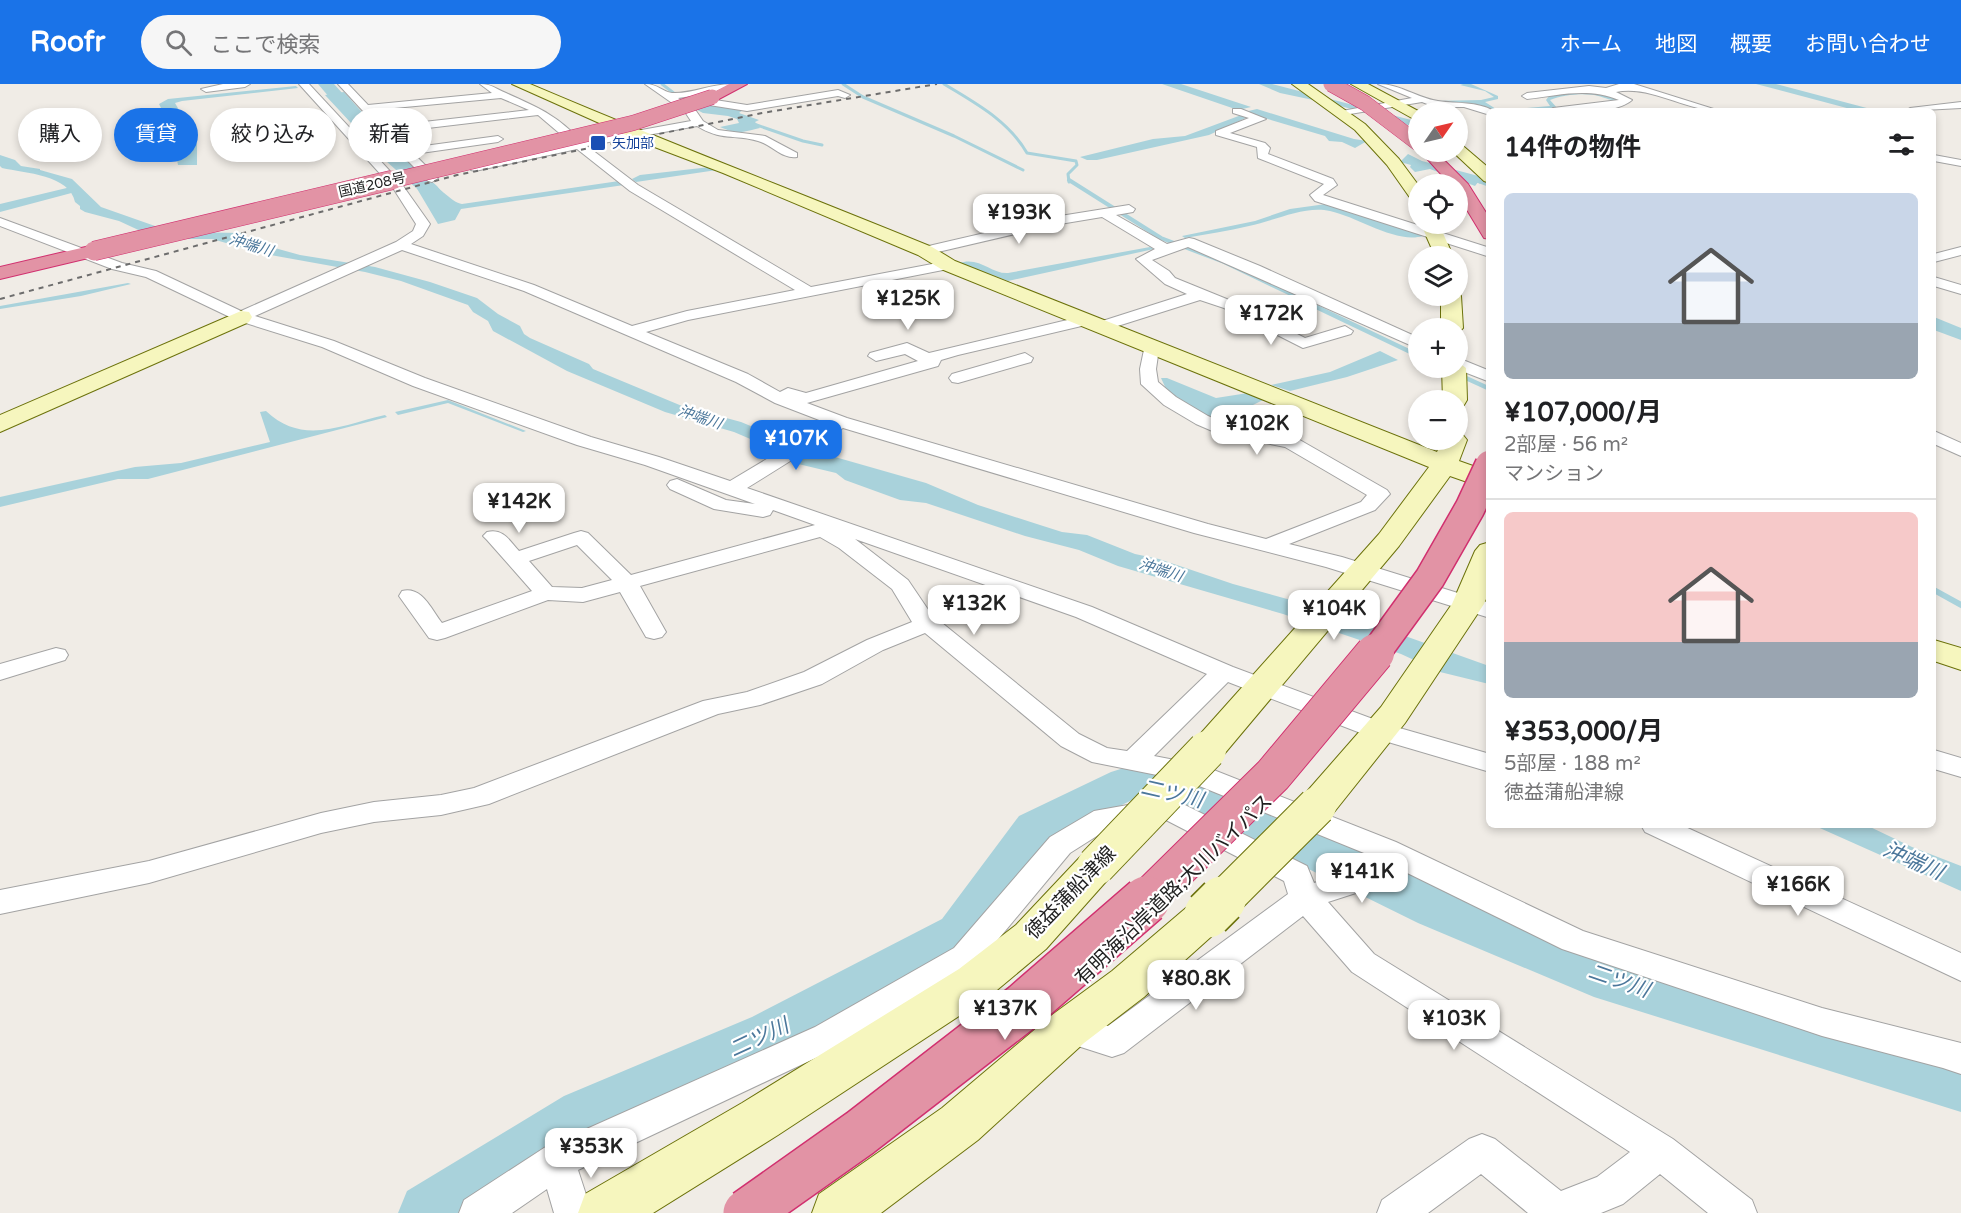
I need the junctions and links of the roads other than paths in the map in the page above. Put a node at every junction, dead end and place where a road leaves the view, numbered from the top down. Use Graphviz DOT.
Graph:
graph roads {
  1 [pos="245,84"];
  2 [pos="304,84"];
  3 [pos="485,84"];
  4 [pos="519,84"];
  5 [pos="650,84"];
  6 [pos="1299,84"];
  7 [pos="1331,84"];
  8 [pos="1338,84"];
  9 [pos="1358,84"];
  10 [pos="1383,84"];
  11 [pos="1628,85"];
  12 [pos="206,89"];
  13 [pos="344,89"];
  14 [pos="727,90"];
  15 [pos="1606,91"];
  16 [pos="326,93"];
  17 [pos="682,93"];
  18 [pos="314,95"];
  19 [pos="502,95"];
  20 [pos="845,95"];
  21 [pos="1527,96"];
  22 [pos="1423,99"];
  23 [pos="1397,104"];
  24 [pos="1961,105"];
  25 [pos="365,108"];
  26 [pos="1586,108"];
  27 [pos="1704,108"];
  28 [pos="1936,108"];
  29 [pos="692,109"];
  30 [pos="1336,110"];
  31 [pos="1237,111"];
  32 [pos="1408,111"];
  33 [pos="1486,111"];
  34 [pos="537,112"];
  35 [pos="699,123"];
  36 [pos="432,124"];
  37 [pos="478,128"];
  38 [pos="1408,131"];
  39 [pos="348,133"];
  40 [pos="432,133"];
  41 [pos="637,134"];
  42 [pos="1408,136"];
  43 [pos="498,139"];
  44 [pos="579,145"];
  45 [pos="432,148"];
  46 [pos="793,155"];
  47 [pos="1468,157"];
  48 [pos="1939,159"];
  49 [pos="376,162"];
  50 [pos="416,162"];
  51 [pos="1437,162"];
  52 [pos="1442,162"];
  53 [pos="1961,163"];
  54 [pos="1486,174"];
  55 [pos="432,178"];
  56 [pos="1408,184"];
  57 [pos="401,185"];
  58 [pos="1486,216"];
  59 [pos="0,222"];
  60 [pos="1408,222"];
  61 [pos="1486,227"];
  62 [pos="1445,234"];
  63 [pos="1174,246"];
  64 [pos="393,249"];
  65 [pos="925,251"];
  66 [pos="1486,251"];
  67 [pos="1961,251"];
  68 [pos="90,252"];
  69 [pos="1936,257"];
  70 [pos="948,265"];
  71 [pos="0,273"];
  72 [pos="1936,283"];
  73 [pos="1961,290"];
  74 [pos="808,292"];
  75 [pos="1200,296"];
  76 [pos="245,315"];
  77 [pos="1092,324"];
  78 [pos="630,331"];
  79 [pos="1345,331"];
  80 [pos="1408,339"];
  81 [pos="1150,348"];
  82 [pos="960,349"];
  83 [pos="876,356"];
  84 [pos="1025,358"];
  85 [pos="932,362"];
  86 [pos="1468,367"];
  87 [pos="991,368"];
  88 [pos="1486,375"];
  89 [pos="958,378"];
  90 [pos="770,393"];
  91 [pos="0,424"];
  92 [pos="837,425"];
  93 [pos="548,428"];
  94 [pos="1936,438"];
  95 [pos="1961,450"];
  96 [pos="1449,453"];
  97 [pos="1486,474"];
  98 [pos="1486,479"];
  99 [pos="735,486"];
  100 [pos="1486,502"];
  101 [pos="816,531"];
  102 [pos="494,536"];
  103 [pos="1266,546"];
  104 [pos="514,559"];
  105 [pos="1486,565"];
  106 [pos="1360,573"];
  107 [pos="627,583"];
  108 [pos="546,593"];
  109 [pos="410,596"];
  110 [pos="1473,610"];
  111 [pos="927,624"];
  112 [pos="654,632"];
  113 [pos="1936,651"];
  114 [pos="56,655"];
  115 [pos="1961,660"];
  116 [pos="0,672"];
  117 [pos="1224,672"];
  118 [pos="1268,681"];
  119 [pos="1387,723"];
  120 [pos="1936,760"];
  121 [pos="1486,761"];
  122 [pos="1132,762"];
  123 [pos="1961,768"];
  124 [pos="1661,828"];
  125 [pos="1386,850"];
  126 [pos="1305,898"];
  127 [pos="0,902"];
  128 [pos="1961,968"];
  129 [pos="1068,1029"];
  130 [pos="1961,1059"];
  131 [pos="1660,1151"];
  132 [pos="557,1161"];
  133 [pos="478,1213"];
  134 [pos="573,1213"];
  135 [pos="604,1213"];
  136 [pos="747,1213"];
  137 [pos="779,1213"];
  138 [pos="838,1213"];
  139 [pos="1396,1213"];
  140 [pos="1738,1213"];
  1 -- 12 [label="street"];
  2 -- 18 [label="street"];
  3 -- 19 [label="street"];
  4 -- 41 [label="main road"];
  5 -- 17 [label="street"];
  6 -- 30 [label="main road"];
  7 -- 42 [label="highway, bridge"];
  8 -- 38 [label="highway, bridge"];
  9 -- 23 [label="main road"];
  10 -- 22 [label="street"];
  11 -- 15 [label="street"];
  11 -- 27 [label="street"];
  13 -- 25 [label="street"];
  14 -- 17 [label="street"];
  14 -- 20 [label="street"];
  14 -- 29 [label="street"];
  14 -- 68 [label="highway, 国道208号, bridge"];
  15 -- 21 [label="street"];
  15 -- 26 [label="street"];
  16 -- 18 [label="street"];
  17 -- 29 [label="street"];
  18 -- 39 [label="street"];
  19 -- 25 [label="street"];
  19 -- 34 [label="street"];
  22 -- 23 [label="street"];
  22 -- 33 [label="street"];
  23 -- 30 [label="street"];
  23 -- 32 [label="main road"];
  24 -- 28 [label="street"];
  29 -- 35 [label="street"];
  30 -- 56 [label="main road"];
  31 -- 60 [label="street"];
  34 -- 36 [label="street"];
  34 -- 44 [label="street"];
  35 -- 41 [label="street"];
  35 -- 46 [label="street"];
  37 -- 40 [label="street"];
  41 -- 44 [label="street"];
  41 -- 65 [label="main road"];
  43 -- 45 [label="street"];
  44 -- 55 [label="street"];
  44 -- 74 [label="street"];
  47 -- 54 [label="main road"];
  48 -- 53 [label="street"];
  49 -- 57 [label="street"];
  50 -- 55 [label="street"];
  51 -- 61 [label="highway"];
  52 -- 58 [label="highway"];
  55 -- 57 [label="street"];
  57 -- 64 [label="street"];
  59 -- 68 [label="street"];
  62 -- 66 [label="street"];
  63 -- 65 [label="street"];
  63 -- 75 [label="street"];
  63 -- 80 [label="street"];
  64 -- 76 [label="street"];
  64 -- 78 [label="street"];
  65 -- 70 [label="main road"];
  67 -- 69 [label="street"];
  68 -- 71 [label="highway, 国道208号"];
  68 -- 76 [label="street"];
  70 -- 74 [label="street"];
  70 -- 77 [label="main road"];
  72 -- 73 [label="street"];
  74 -- 78 [label="street"];
  75 -- 77 [label="street"];
  75 -- 79 [label="street"];
  76 -- 91 [label="main road"];
  76 -- 93 [label="street"];
  77 -- 81 [label="main road"];
  77 -- 82 [label="street"];
  78 -- 90 [label="street"];
  81 -- 96 [label="main road"];
  81 -- 103 [label="street"];
  82 -- 85 [label="street"];
  82 -- 87 [label="street"];
  83 -- 85 [label="street"];
  84 -- 87 [label="street"];
  85 -- 90 [label="street"];
  86 -- 88 [label="street"];
  87 -- 89 [label="street"];
  90 -- 92 [label="street"];
  92 -- 99 [label="street"];
  92 -- 103 [label="street"];
  93 -- 99 [label="street"];
  93 -- 101 [label="street"];
  94 -- 95 [label="street"];
  96 -- 98 [label="main road"];
  96 -- 106 [label="main road, 徳益蒲船津線"];
  97 -- 136 [label="highway, 有明海沿岸道路;大川バイパス, bridge"];
  99 -- 117 [label="street"];
  100 -- 137 [label="highway, 有明海沿岸道路;大川バイパス"];
  101 -- 107 [label="street"];
  101 -- 111 [label="street"];
  102 -- 104 [label="street"];
  103 -- 106 [label="street"];
  104 -- 107 [label="street"];
  104 -- 108 [label="street"];
  105 -- 110 [label="main road"];
  106 -- 110 [label="street"];
  106 -- 118 [label="main road, 徳益蒲船津線"];
  107 -- 108 [label="street"];
  107 -- 112 [label="street"];
  108 -- 109 [label="street"];
  110 -- 119 [label="main road"];
  111 -- 122 [label="street"];
  111 -- 127 [label="street"];
  113 -- 115 [label="main road"];
  114 -- 116 [label="street"];
  117 -- 118 [label="street"];
  117 -- 122 [label="street"];
  118 -- 119 [label="street"];
  118 -- 135 [label="main road, 徳益蒲船津線, bridge"];
  119 -- 121 [label="street"];
  119 -- 129 [label="main road, bridge"];
  120 -- 123 [label="street"];
  122 -- 125 [label="street"];
  124 -- 128 [label="street"];
  125 -- 126 [label="street"];
  125 -- 130 [label="street"];
  126 -- 129 [label="street"];
  126 -- 131 [label="street"];
  126 -- 132 [label="street"];
  129 -- 138 [label="main road"];
  131 -- 139 [label="street"];
  131 -- 140 [label="street"];
  132 -- 133 [label="street"];
  132 -- 134 [label="street"];
}
